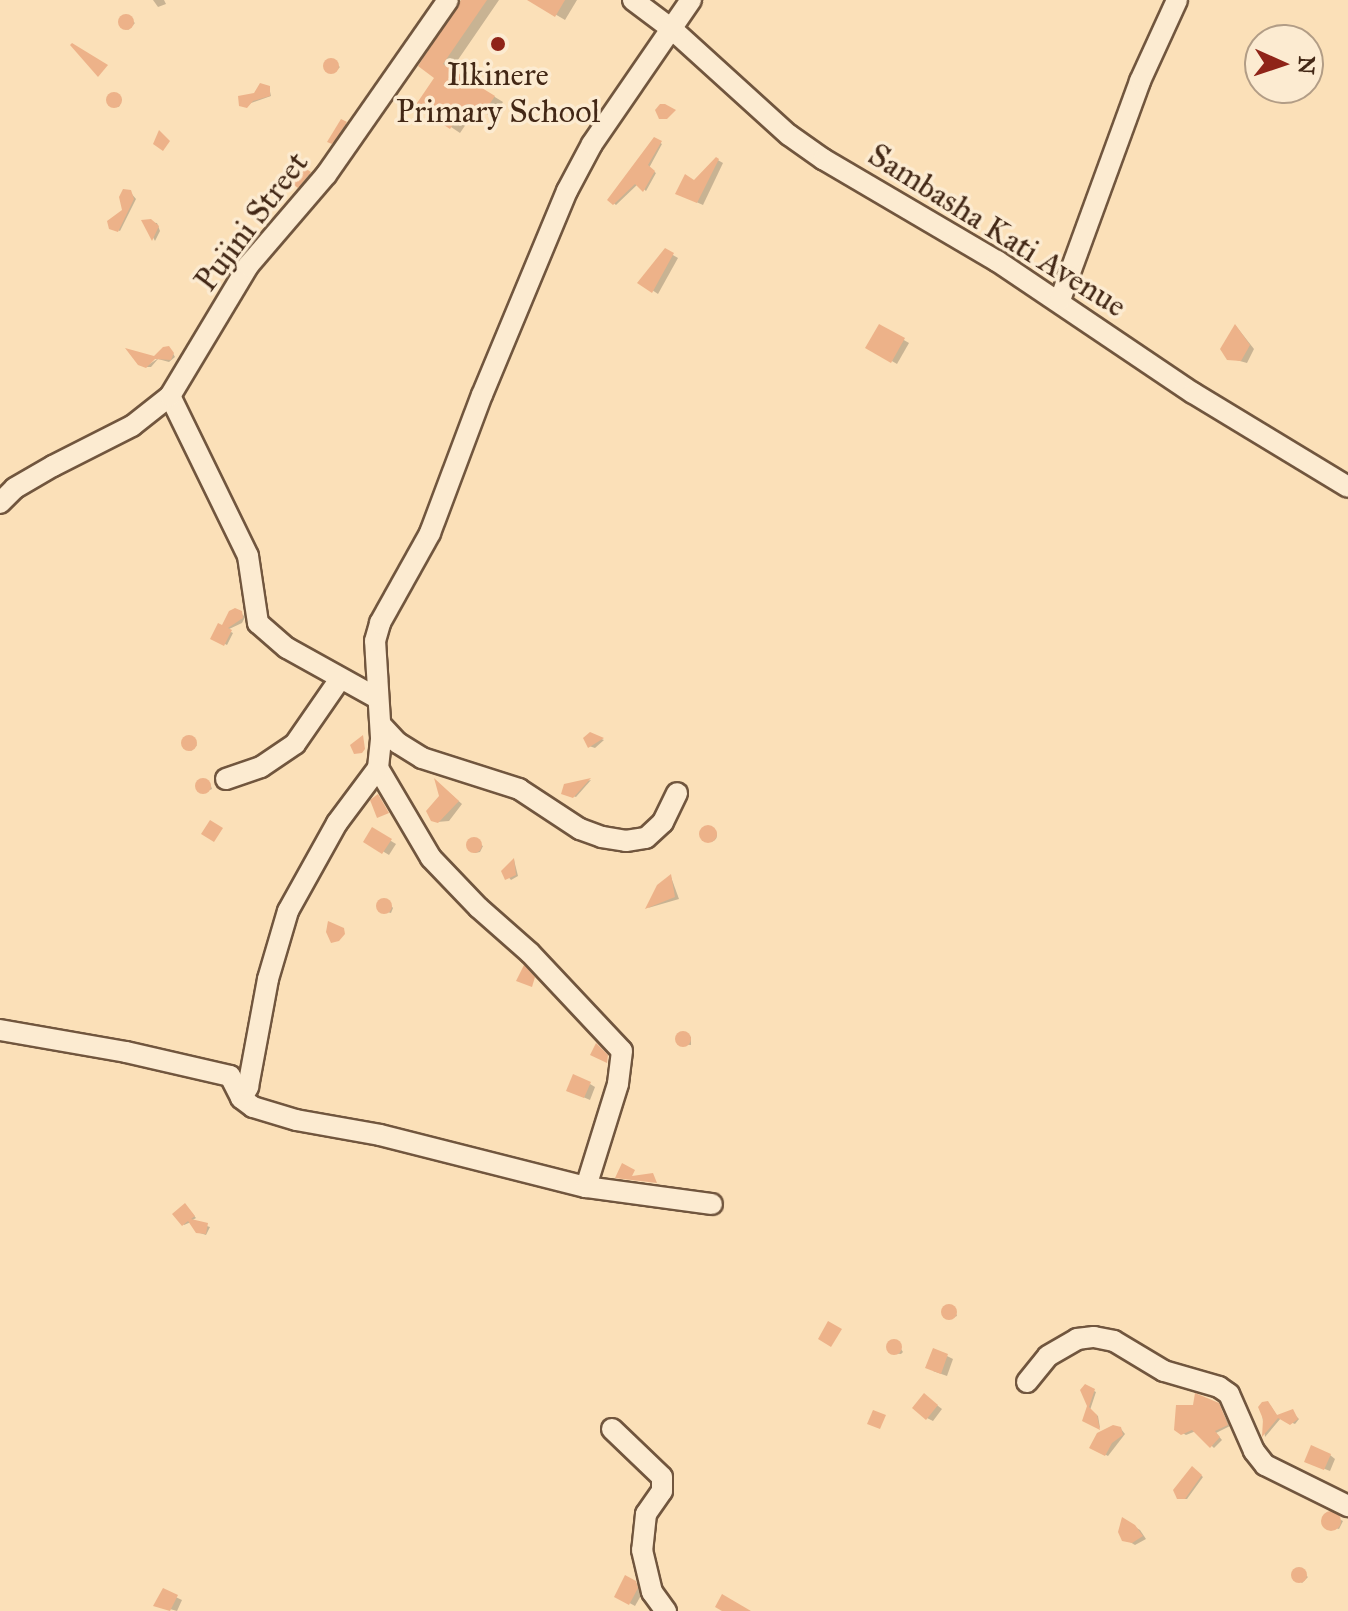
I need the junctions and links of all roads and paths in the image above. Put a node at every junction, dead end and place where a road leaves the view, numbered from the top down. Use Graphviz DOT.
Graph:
graph roads {
  1 [pos="448,0"];
  2 [pos="633,0"];
  3 [pos="691,0"];
  4 [pos="1177,0"];
  5 [pos="673,30"];
  6 [pos="1060,300"];
  7 [pos="170,396"];
  8 [pos="1348,487"];
  9 [pos="0,503"];
  10 [pos="340,679"];
  11 [pos="377,698"];
  12 [pos="381,725"];
  13 [pos="378,768"];
  14 [pos="226,779"];
  15 [pos="677,793"];
  16 [pos="0,1030"];
  17 [pos="242,1098"];
  18 [pos="586,1187"];
  19 [pos="712,1204"];
  20 [pos="1027,1382"];
  21 [pos="612,1429"];
  22 [pos="1348,1506"];
  23 [pos="666,1611"];
  1 -- 7 [label="street, Pujini Street"];
  2 -- 5 [label="street, Sambasha Kati Avenue"];
  3 -- 5 [label="street"];
  4 -- 6 [label="street"];
  5 -- 6 [label="street, Sambasha Kati Avenue"];
  5 -- 11 [label="street"];
  6 -- 8 [label="street, Sambasha Kati Avenue"];
  7 -- 9 [label="street, Pujini Street"];
  7 -- 10 [label="street"];
  10 -- 11 [label="street"];
  10 -- 14 [label="street"];
  11 -- 12 [label="street"];
  12 -- 13 [label="street"];
  12 -- 15 [label="street"];
  13 -- 17 [label="street"];
  13 -- 18 [label="street"];
  16 -- 17 [label="street"];
  17 -- 18 [label="street"];
  18 -- 19 [label="street"];
  20 -- 22 [label="street"];
  21 -- 23 [label="street"];
}
